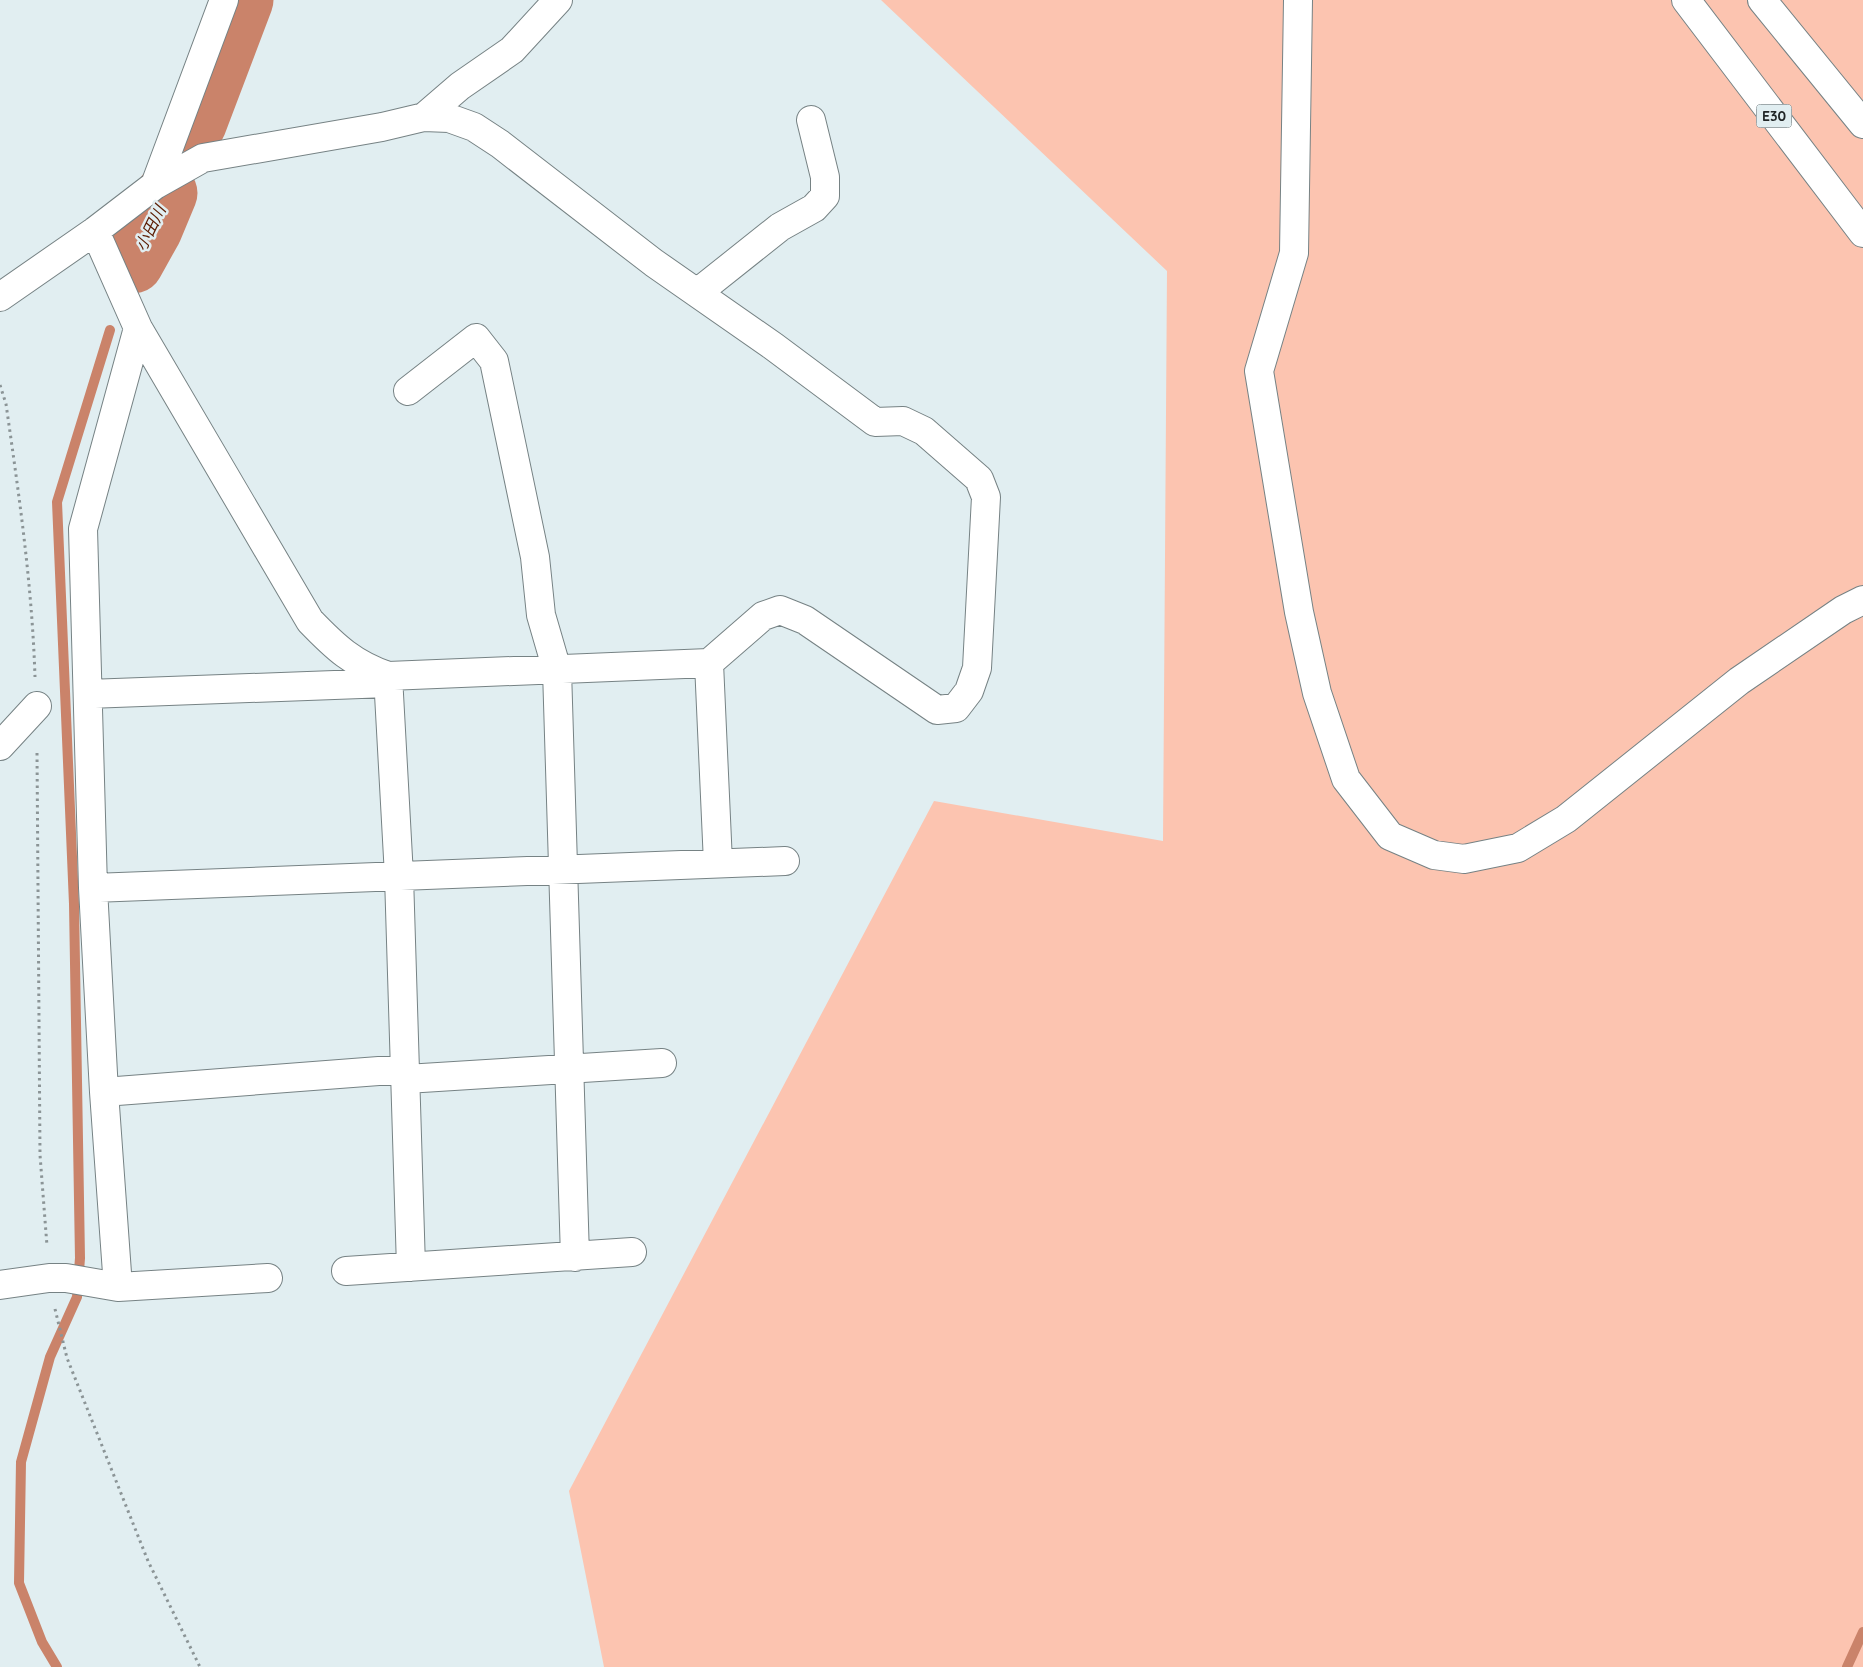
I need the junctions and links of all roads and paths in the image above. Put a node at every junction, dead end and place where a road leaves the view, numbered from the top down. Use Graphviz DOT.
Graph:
graph roads {
  1 [pos="224,0"];
  2 [pos="558,0"];
  3 [pos="1298,0"];
  4 [pos="1686,0"];
  5 [pos="1762,0"];
  6 [pos="424,117"];
  7 [pos="811,120"];
  8 [pos="1863,124"];
  9 [pos="155,185"];
  10 [pos="95,231"];
  11 [pos="1863,233"];
  12 [pos="697,293"];
  13 [pos="0,297"];
  14 [pos="138,328"];
  15 [pos="0,385"];
  16 [pos="408,391"];
  17 [pos="1863,600"];
  18 [pos="709,663"];
  19 [pos="557,670"];
  20 [pos="388,679"];
  21 [pos="88,694"];
  22 [pos="36,706"];
  23 [pos="0,746"];
  24 [pos="785,861"];
  25 [pos="718,863"];
  26 [pos="563,869"];
  27 [pos="399,876"];
  28 [pos="93,888"];
  29 [pos="662,1063"];
  30 [pos="569,1068"];
  31 [pos="405,1074"];
  32 [pos="104,1092"];
  33 [pos="632,1252"];
  34 [pos="575,1257"];
  35 [pos="411,1267"];
  36 [pos="346,1271"];
  37 [pos="58,1278"];
  38 [pos="268,1278"];
  39 [pos="0,1285"];
  40 [pos="109,1286"];
  41 [pos="200,1667"];
  1 -- 9 [label="main road"];
  2 -- 6 [label="main road"];
  3 -- 17 [label="main road"];
  4 -- 11 [label="main road, E30"];
  5 -- 8 [label="main road"];
  6 -- 9 [label="main road"];
  6 -- 12 [label="main road"];
  7 -- 12 [label="main road"];
  9 -- 10 [label="main road"];
  10 -- 13 [label="main road"];
  10 -- 14 [label="main road"];
  12 -- 18 [label="main road"];
  14 -- 20 [label="main road"];
  14 -- 21 [label="main road"];
  15 -- 22 [label="path"];
  16 -- 19 [label="main road"];
  18 -- 19 [label="main road"];
  18 -- 25 [label="main road"];
  19 -- 20 [label="main road"];
  19 -- 26 [label="main road"];
  20 -- 21 [label="main road"];
  20 -- 27 [label="main road"];
  21 -- 28 [label="main road"];
  22 -- 23 [label="main road"];
  22 -- 37 [label="path"];
  24 -- 25 [label="main road"];
  25 -- 26 [label="main road"];
  26 -- 27 [label="main road"];
  26 -- 30 [label="main road"];
  27 -- 28 [label="main road"];
  27 -- 31 [label="main road"];
  28 -- 32 [label="main road"];
  29 -- 30 [label="main road"];
  30 -- 31 [label="main road"];
  30 -- 34 [label="main road"];
  31 -- 32 [label="main road"];
  31 -- 35 [label="main road"];
  32 -- 40 [label="main road"];
  33 -- 34 [label="main road"];
  34 -- 35 [label="main road"];
  35 -- 36 [label="main road"];
  37 -- 39 [label="main road"];
  37 -- 40 [label="main road"];
  37 -- 41 [label="path"];
  38 -- 40 [label="main road"];
}
